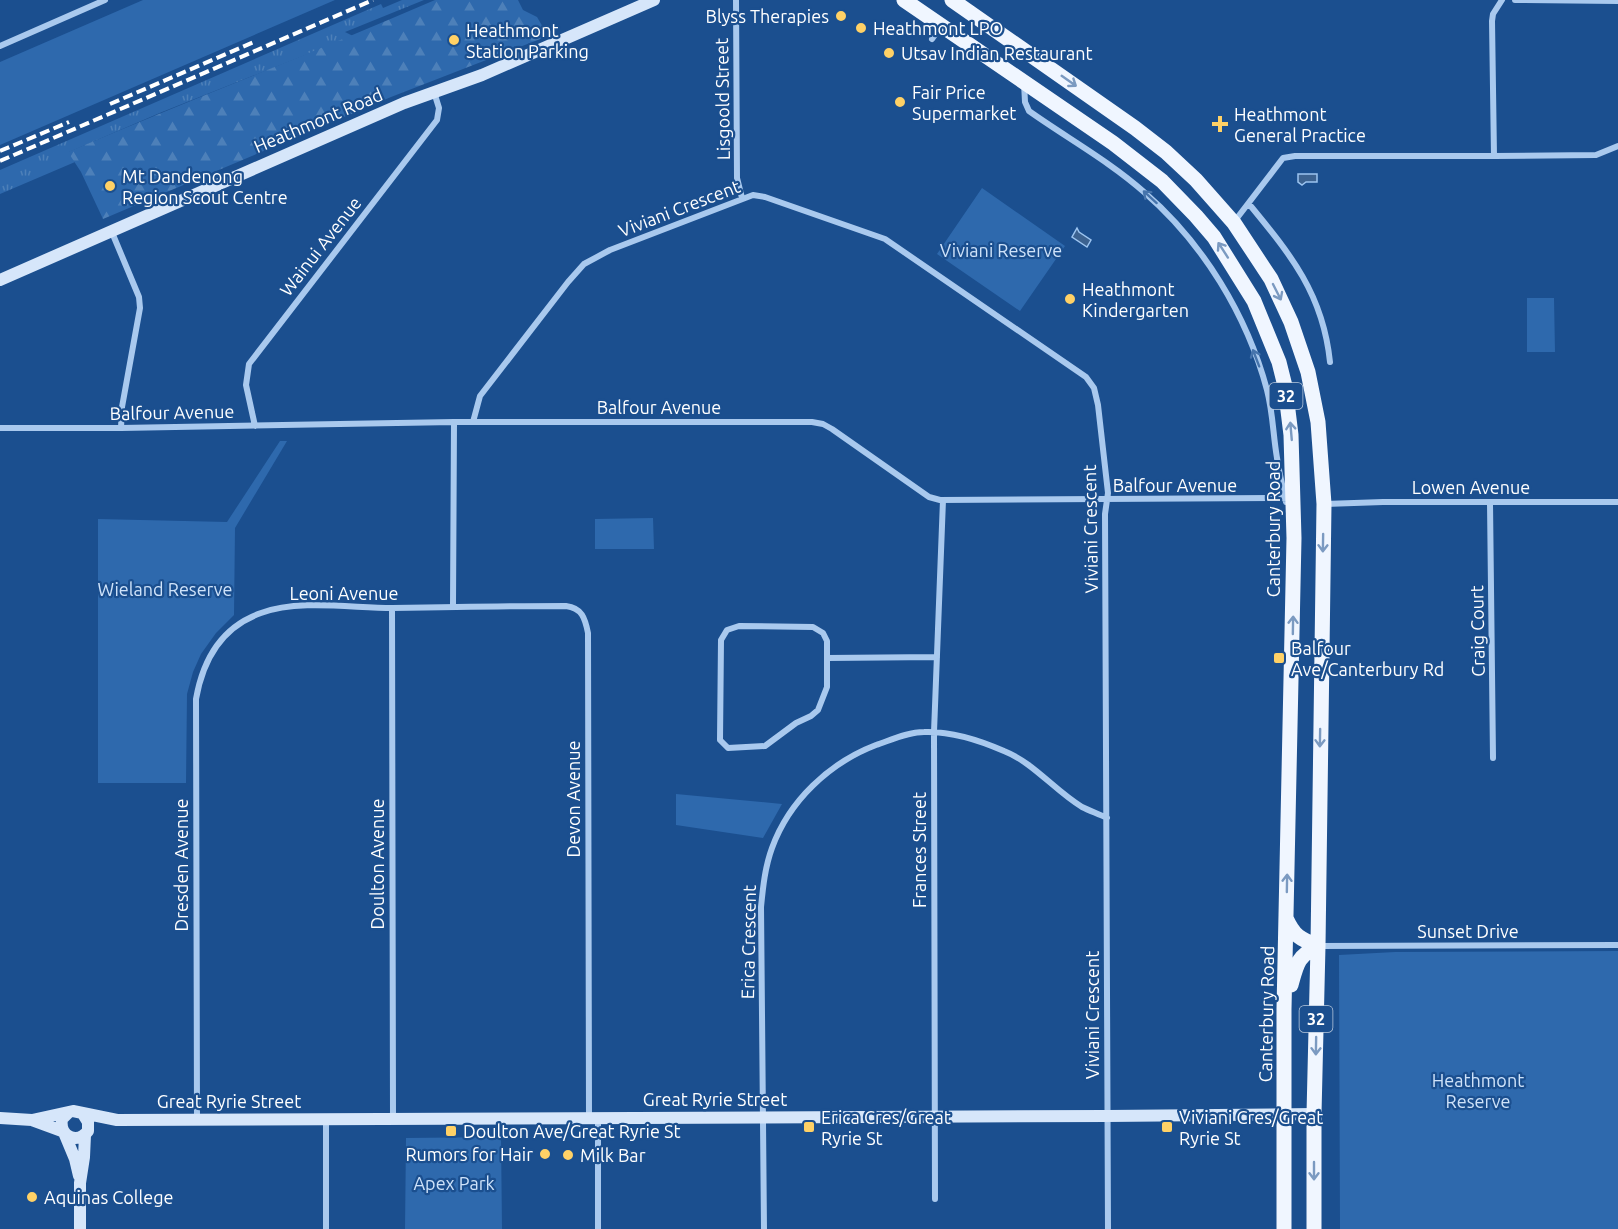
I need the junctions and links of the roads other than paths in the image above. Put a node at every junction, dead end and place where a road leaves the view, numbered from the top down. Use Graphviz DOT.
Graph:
graph roads {
  1 [pos="105,0"];
  2 [pos="654,0"];
  3 [pos="736,0"];
  4 [pos="904,0"];
  5 [pos="1502,0"];
  6 [pos="1515,0"];
  7 [pos="1618,1"];
  8 [pos="960,2"];
  9 [pos="941,25"];
  10 [pos="932,39"];
  11 [pos="0,46"];
  12 [pos="1024,82"];
  13 [pos="433,92"];
  14 [pos="1618,146"];
  15 [pos="1494,156"];
  16 [pos="742,198"];
  17 [pos="1249,204"];
  18 [pos="1234,223"];
  19 [pos="111,230"];
  20 [pos="0,280"];
  21 [pos="1330,362"];
  22 [pos="454,422"];
  23 [pos="472,422"];
  24 [pos="255,426"];
  25 [pos="0,428"];
  26 [pos="121,428"];
  27 [pos="1289,499"];
  28 [pos="943,500"];
  29 [pos="1107,500"];
  30 [pos="1618,502"];
  31 [pos="1490,503"];
  32 [pos="1324,504"];
  33 [pos="453,606"];
  34 [pos="392,608"];
  35 [pos="239,625"];
  36 [pos="937,657"];
  37 [pos="827,658"];
  38 [pos="934,732"];
  39 [pos="1493,758"];
  40 [pos="1107,818"];
  41 [pos="1286,917"];
  42 [pos="1618,945"];
  43 [pos="1318,946"];
  44 [pos="1284,1009"];
  45 [pos="69,1112"];
  46 [pos="83,1114"];
  47 [pos="1314,1114"];
  48 [pos="1284,1115"];
  49 [pos="763,1116"];
  50 [pos="935,1116"];
  51 [pos="1107,1116"];
  52 [pos="593,1117"];
  53 [pos="0,1118"];
  54 [pos="197,1119"];
  55 [pos="326,1119"];
  56 [pos="393,1119"];
  57 [pos="32,1120"];
  58 [pos="117,1120"];
  59 [pos="64,1133"];
  60 [pos="86,1133"];
  61 [pos="80,1183"];
  62 [pos="935,1199"];
  63 [pos="80,1229"];
  64 [pos="326,1229"];
  65 [pos="598,1229"];
  66 [pos="764,1229"];
  67 [pos="1108,1229"];
  68 [pos="1284,1229"];
  69 [pos="1314,1229"];
  1 -- 11 [label="street"];
  2 -- 13 [label="main road, Heathmont Road"];
  3 -- 16 [label="street, Lisgoold Street"];
  4 -- 9 [label="main road, Canterbury Road / 32"];
  5 -- 15 [label="street"];
  6 -- 7 [label="street"];
  8 -- 9 [label="main road"];
  8 -- 18 [label="main road, 32, one-way"];
  9 -- 10 [label="street"];
  9 -- 12 [label="main road, Canterbury Road / 32"];
  27 -- 12 [label="street, one-way"];
  27 -- 12 [label="main road, Canterbury Road / 32, one-way"];
  13 -- 19 [label="main road, Heathmont Road"];
  13 -- 24 [label="street, Wainui Avenue"];
  14 -- 15 [label="street"];
  15 -- 17 [label="street"];
  16 -- 23 [label="street, Viviani Crescent"];
  16 -- 29 [label="street, Viviani Crescent"];
  17 -- 18 [label="street"];
  17 -- 21 [label="street"];
  18 -- 32 [label="main road, 32, one-way"];
  19 -- 20 [label="main road, Heathmont Road"];
  19 -- 26 [label="street"];
  22 -- 23 [label="street, Balfour Avenue"];
  22 -- 24 [label="street, Balfour Avenue"];
  22 -- 33 [label="street"];
  23 -- 28 [label="street, Balfour Avenue"];
  24 -- 26 [label="street, Balfour Avenue"];
  25 -- 26 [label="street, Balfour Avenue"];
  27 -- 29 [label="street, Balfour Avenue"];
  41 -- 27 [label="main road, Canterbury Road / 32, one-way"];
  28 -- 29 [label="street, Balfour Avenue"];
  28 -- 36 [label="street, Frances Street"];
  29 -- 40 [label="street, Viviani Crescent"];
  30 -- 31 [label="street, Lowen Avenue"];
  31 -- 32 [label="street, Lowen Avenue"];
  31 -- 39 [label="street, Craig Court"];
  32 -- 43 [label="main road, 32, one-way"];
  33 -- 34 [label="street, Leoni Avenue"];
  33 -- 52 [label="street, Devon Avenue"];
  34 -- 35 [label="street, Leoni Avenue"];
  34 -- 56 [label="street, Doulton Avenue"];
  35 -- 54 [label="street, Dresden Avenue"];
  36 -- 37 [label="street"];
  36 -- 38 [label="street, Frances Street"];
  37 -- 37 [label="street"];
  38 -- 40 [label="street, Erica Crescent"];
  38 -- 49 [label="street, Erica Crescent"];
  38 -- 50 [label="street, Frances Street"];
  40 -- 51 [label="street, Viviani Crescent"];
  41 -- 43 [label="main road"];
  41 -- 44 [label="main road, Canterbury Road / 32"];
  42 -- 43 [label="street, Sunset Drive"];
  43 -- 44 [label="main road"];
  43 -- 47 [label="main road, 32, one-way"];
  44 -- 48 [label="main road, Canterbury Road / 32"];
  45 -- 46 [label="main road"];
  45 -- 57 [label="main road"];
  45 -- 59 [label="main road"];
  46 -- 58 [label="main road, Great Ryrie Street"];
  46 -- 60 [label="main road"];
  47 -- 48 [label="main road, Great Ryrie Street"];
  47 -- 69 [label="main road, 32, one-way"];
  48 -- 51 [label="main road, Great Ryrie Street"];
  48 -- 68 [label="main road, Canterbury Road / 32"];
  49 -- 50 [label="main road, Great Ryrie Street"];
  49 -- 52 [label="main road, Great Ryrie Street"];
  49 -- 66 [label="street, Erica Crescent"];
  50 -- 51 [label="main road, Great Ryrie Street"];
  50 -- 62 [label="street, Frances Street"];
  51 -- 67 [label="street, Viviani Crescent"];
  52 -- 56 [label="main road, Great Ryrie Street"];
  52 -- 65 [label="street, Devon Avenue"];
  53 -- 57 [label="main road"];
  54 -- 55 [label="main road, Great Ryrie Street"];
  54 -- 58 [label="main road, Great Ryrie Street"];
  55 -- 56 [label="main road, Great Ryrie Street"];
  55 -- 64 [label="street"];
  57 -- 59 [label="main road"];
  58 -- 60 [label="main road, Great Ryrie Street"];
  59 -- 60 [label="main road"];
  59 -- 61 [label="main road"];
  60 -- 61 [label="main road"];
  61 -- 63 [label="main road"];
}
